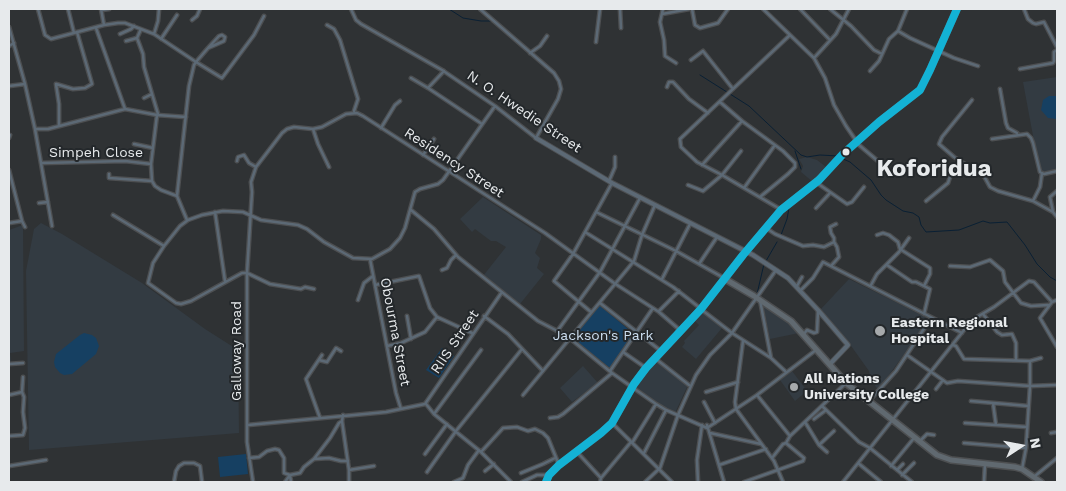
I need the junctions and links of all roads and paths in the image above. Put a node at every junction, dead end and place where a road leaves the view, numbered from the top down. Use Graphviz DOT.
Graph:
graph roads {
  1 [pos="38,9"];
  2 [pos="68,9"];
  3 [pos="108,9"];
  4 [pos="159,9"];
  5 [pos="200,9"];
  6 [pos="351,9"];
  7 [pos="480,9"];
  8 [pos="600,9"];
  9 [pos="620,9"];
  10 [pos="663,9"];
  11 [pos="691,9"];
  12 [pos="728,9"];
  13 [pos="763,9"];
  14 [pos="800,9"];
  15 [pos="830,9"];
  16 [pos="848,9"];
  17 [pos="907,9"];
  18 [pos="957,9"];
  19 [pos="1024,9"];
  20 [pos="101,10"];
  21 [pos="662,14"];
  22 [pos="177,15"];
  23 [pos="264,16"];
  24 [pos="843,19"];
  25 [pos="192,20"];
  26 [pos="104,25"];
  27 [pos="134,26"];
  28 [pos="327,26"];
  29 [pos="9,27"];
  30 [pos="96,28"];
  31 [pos="621,28"];
  32 [pos="141,29"];
  33 [pos="898,31"];
  34 [pos="76,33"];
  35 [pos="120,34"];
  36 [pos="154,34"];
  37 [pos="790,35"];
  38 [pos="547,36"];
  39 [pos="137,38"];
  40 [pos="161,39"];
  41 [pos="830,40"];
  42 [pos="126,41"];
  43 [pos="596,42"];
  44 [pos="14,43"];
  45 [pos="9,46"];
  46 [pos="208,48"];
  47 [pos="1057,48"];
  48 [pos="939,50"];
  49 [pos="530,53"];
  50 [pos="882,54"];
  51 [pos="814,58"];
  52 [pos="691,60"];
  53 [pos="196,62"];
  54 [pos="676,63"];
  55 [pos="978,66"];
  56 [pos="1020,69"];
  57 [pos="444,71"];
  58 [pos="870,71"];
  59 [pos="411,78"];
  60 [pos="25,84"];
  61 [pos="9,86"];
  62 [pos="667,87"];
  63 [pos="428,88"];
  64 [pos="733,89"];
  65 [pos="1000,89"];
  66 [pos="152,94"];
  67 [pos="144,98"];
  68 [pos="972,100"];
  69 [pos="400,101"];
  70 [pos="720,102"];
  71 [pos="495,106"];
  72 [pos="125,109"];
  73 [pos="354,111"];
  74 [pos="708,113"];
  75 [pos="158,115"];
  76 [pos="186,117"];
  77 [pos="742,121"];
  78 [pos="482,124"];
  79 [pos="59,126"];
  80 [pos="381,128"];
  81 [pos="35,129"];
  82 [pos="313,129"];
  83 [pos="1019,134"];
  84 [pos="536,138"];
  85 [pos="434,139"];
  86 [pos="992,139"];
  87 [pos="857,141"];
  88 [pos="134,144"];
  89 [pos="775,145"];
  90 [pos="153,148"];
  91 [pos="741,151"];
  92 [pos="423,155"];
  93 [pos="615,158"];
  94 [pos="237,161"];
  95 [pos="962,162"];
  96 [pos="40,163"];
  97 [pos="152,164"];
  98 [pos="702,165"];
  99 [pos="256,167"];
  100 [pos="330,167"];
  101 [pos="9,170"];
  102 [pos="448,172"];
  103 [pos="892,172"];
  104 [pos="1057,172"];
  105 [pos="1042,173"];
  106 [pos="109,174"];
  107 [pos="722,175"];
  108 [pos="152,181"];
  109 [pos="610,182"];
  110 [pos="816,182"];
  111 [pos="688,185"];
  112 [pos="864,187"];
  113 [pos="13,188"];
  114 [pos="744,188"];
  115 [pos="9,189"];
  116 [pos="1057,191"];
  117 [pos="830,193"];
  118 [pos="177,196"];
  119 [pos="641,197"];
  120 [pos="760,197"];
  121 [pos="926,201"];
  122 [pos="1033,201"];
  123 [pos="48,202"];
  124 [pos="39,203"];
  125 [pos="655,205"];
  126 [pos="816,208"];
  127 [pos="411,209"];
  128 [pos="781,210"];
  129 [pos="215,212"];
  130 [pos="596,212"];
  131 [pos="1053,212"];
  132 [pos="113,215"];
  133 [pos="251,215"];
  134 [pos="1057,217"];
  135 [pos="250,219"];
  136 [pos="188,220"];
  137 [pos="22,221"];
  138 [pos="9,223"];
  139 [pos="690,224"];
  140 [pos="836,224"];
  141 [pos="625,225"];
  142 [pos="52,226"];
  143 [pos="25,227"];
  144 [pos="766,228"];
  145 [pos="585,232"];
  146 [pos="642,235"];
  147 [pos="877,235"];
  148 [pos="717,237"];
  149 [pos="909,238"];
  150 [pos="834,242"];
  151 [pos="164,246"];
  152 [pos="613,249"];
  153 [pos="900,249"];
  154 [pos="676,252"];
  155 [pos="746,252"];
  156 [pos="573,254"];
  157 [pos="456,255"];
  158 [pos="370,259"];
  159 [pos="634,261"];
  160 [pos="699,264"];
  161 [pos="886,265"];
  162 [pos="832,266"];
  163 [pos="950,266"];
  164 [pos="442,270"];
  165 [pos="776,270"];
  166 [pos="600,272"];
  167 [pos="247,273"];
  168 [pos="373,276"];
  169 [pos="802,277"];
  170 [pos="662,279"];
  171 [pos="725,279"];
  172 [pos="225,281"];
  173 [pos="614,283"];
  174 [pos="375,285"];
  175 [pos="870,286"];
  176 [pos="924,286"];
  177 [pos="796,287"];
  178 [pos="314,289"];
  179 [pos="679,291"];
  180 [pos="800,291"];
  181 [pos="502,292"];
  182 [pos="1012,292"];
  183 [pos="758,299"];
  184 [pos="358,300"];
  185 [pos="1057,300"];
  186 [pos="578,302"];
  187 [pos="600,302"];
  188 [pos="1052,302"];
  189 [pos="1048,305"];
  190 [pos="653,308"];
  191 [pos="702,310"];
  192 [pos="818,310"];
  193 [pos="659,312"];
  194 [pos="592,313"];
  195 [pos="924,314"];
  196 [pos="982,314"];
  197 [pos="407,316"];
  198 [pos="484,316"];
  199 [pos="437,317"];
  200 [pos="931,318"];
  201 [pos="558,330"];
  202 [pos="637,331"];
  203 [pos="681,332"];
  204 [pos="472,333"];
  205 [pos="732,333"];
  206 [pos="962,333"];
  207 [pos="803,334"];
  208 [pos="570,338"];
  209 [pos="411,339"];
  210 [pos="743,341"];
  211 [pos="953,345"];
  212 [pos="387,346"];
  213 [pos="1057,346"];
  214 [pos="522,349"];
  215 [pos="817,349"];
  216 [pos="481,350"];
  217 [pos="341,351"];
  218 [pos="622,352"];
  219 [pos="661,352"];
  220 [pos="322,354"];
  221 [pos="907,355"];
  222 [pos="771,358"];
  223 [pos="1040,358"];
  224 [pos="656,359"];
  225 [pos="319,360"];
  226 [pos="1016,360"];
  227 [pos="1030,361"];
  228 [pos="23,363"];
  229 [pos="9,364"];
  230 [pos="830,364"];
  231 [pos="646,368"];
  232 [pos="543,371"];
  233 [pos="611,372"];
  234 [pos="786,372"];
  235 [pos="931,372"];
  236 [pos="23,378"];
  237 [pos="943,380"];
  238 [pos="738,382"];
  239 [pos="846,383"];
  240 [pos="1057,385"];
  241 [pos="689,386"];
  242 [pos="1030,386"];
  243 [pos="633,388"];
  244 [pos="936,389"];
  245 [pos="22,392"];
  246 [pos="706,392"];
  247 [pos="9,394"];
  248 [pos="757,394"];
  249 [pos="523,395"];
  250 [pos="971,401"];
  251 [pos="704,402"];
  252 [pos="869,402"];
  253 [pos="993,403"];
  254 [pos="426,404"];
  255 [pos="656,404"];
  256 [pos="822,406"];
  257 [pos="1028,406"];
  258 [pos="401,409"];
  259 [pos="736,409"];
  260 [pos="666,410"];
  261 [pos="826,410"];
  262 [pos="434,414"];
  263 [pos="343,415"];
  264 [pos="678,415"];
  265 [pos="320,418"];
  266 [pos="550,418"];
  267 [pos="814,419"];
  268 [pos="892,420"];
  269 [pos="342,421"];
  270 [pos="804,422"];
  271 [pos="965,422"];
  272 [pos="612,423"];
  273 [pos="714,423"];
  274 [pos="448,424"];
  275 [pos="248,425"];
  276 [pos="702,425"];
  277 [pos="996,425"];
  278 [pos="707,426"];
  279 [pos="1027,427"];
  280 [pos="834,431"];
  281 [pos="456,432"];
  282 [pos="1057,432"];
  283 [pos="710,433"];
  284 [pos="1050,433"];
  285 [pos="934,435"];
  286 [pos="9,436"];
  287 [pos="790,436"];
  288 [pos="914,438"];
  289 [pos="632,442"];
  290 [pos="919,442"];
  291 [pos="964,442"];
  292 [pos="786,443"];
  293 [pos="762,444"];
  294 [pos="819,445"];
  295 [pos="766,448"];
  296 [pos="870,448"];
  297 [pos="1026,448"];
  298 [pos="480,451"];
  299 [pos="577,452"];
  300 [pos="827,452"];
  301 [pos="644,453"];
  302 [pos="425,454"];
  303 [pos="249,458"];
  304 [pos="555,458"];
  305 [pos="772,458"];
  306 [pos="1057,458"];
  307 [pos="314,459"];
  308 [pos="46,460"];
  309 [pos="348,461"];
  310 [pos="858,462"];
  311 [pos="914,463"];
  312 [pos="985,463"];
  313 [pos="494,464"];
  314 [pos="903,464"];
  315 [pos="559,465"];
  316 [pos="719,465"];
  317 [pos="9,466"];
  318 [pos="374,466"];
  319 [pos="891,466"];
  320 [pos="660,468"];
  321 [pos="1022,469"];
  322 [pos="349,470"];
  323 [pos="485,470"];
  324 [pos="779,470"];
  325 [pos="897,470"];
  326 [pos="427,472"];
  327 [pos="521,473"];
  328 [pos="290,475"];
  329 [pos="902,475"];
  330 [pos="601,478"];
  331 [pos="547,480"];
  332 [pos="1037,480"];
  333 [pos="174,482"];
  334 [pos="202,482"];
  335 [pos="253,482"];
  336 [pos="285,482"];
  337 [pos="291,482"];
  338 [pos="349,482"];
  339 [pos="454,482"];
  340 [pos="511,482"];
  341 [pos="522,482"];
  342 [pos="600,482"];
  343 [pos="645,482"];
  344 [pos="672,482"];
  345 [pos="698,482"];
  346 [pos="724,482"];
  347 [pos="744,482"];
  348 [pos="783,482"];
  349 [pos="843,482"];
  350 [pos="881,482"];
  351 [pos="912,482"];
  352 [pos="984,482"];
  1 -- 34 [label="street"];
  2 -- 34 [label="street"];
  3 -- 20 [label="street"];
  4 -- 36 [label="street"];
  5 -- 25 [label="street"];
  6 -- 57 [label="street, N. O. Hwedie Street"];
  7 -- 49 [label="street"];
  8 -- 43 [label="street"];
  9 -- 31 [label="street"];
  10 -- 21 [label="street"];
  11 -- 12 [label="street"];
  11 -- 21 [label="street"];
  13 -- 37 [label="street"];
  14 -- 41 [label="street"];
  15 -- 24 [label="street"];
  16 -- 24 [label="street"];
  17 -- 33 [label="street"];
  18 -- 48 [label="main road"];
  19 -- 47 [label="street"];
  20 -- 26 [label="street"];
  21 -- 54 [label="street"];
  22 -- 40 [label="street"];
  23 -- 53 [label="street"];
  24 -- 41 [label="street"];
  24 -- 50 [label="street"];
  26 -- 27 [label="street"];
  26 -- 30 [label="street"];
  27 -- 32 [label="street"];
  27 -- 35 [label="street"];
  28 -- 73 [label="street"];
  29 -- 44 [label="street"];
  30 -- 34 [label="street"];
  30 -- 72 [label="street"];
  32 -- 36 [label="street"];
  32 -- 39 [label="street"];
  33 -- 48 [label="street"];
  33 -- 50 [label="street"];
  34 -- 79 [label="street"];
  36 -- 40 [label="street"];
  37 -- 51 [label="street"];
  37 -- 64 [label="street"];
  38 -- 49 [label="street"];
  39 -- 42 [label="street"];
  39 -- 66 [label="street"];
  40 -- 53 [label="street"];
  41 -- 51 [label="street"];
  44 -- 45 [label="street"];
  44 -- 60 [label="street"];
  46 -- 46 [label="street"];
  46 -- 53 [label="street"];
  47 -- 56 [label="street"];
  48 -- 55 [label="street"];
  48 -- 87 [label="main road"];
  49 -- 84 [label="street"];
  50 -- 58 [label="street"];
  51 -- 87 [label="street"];
  52 -- 64 [label="street"];
  53 -- 76 [label="street"];
  57 -- 63 [label="street"];
  57 -- 71 [label="street, N. O. Hwedie Street"];
  59 -- 63 [label="street"];
  60 -- 61 [label="street"];
  60 -- 81 [label="street"];
  62 -- 74 [label="street"];
  63 -- 78 [label="street"];
  64 -- 70 [label="street"];
  65 -- 83 [label="street"];
  66 -- 67 [label="street"];
  66 -- 75 [label="street"];
  68 -- 95 [label="street"];
  69 -- 80 [label="street"];
  70 -- 74 [label="street"];
  70 -- 77 [label="street"];
  71 -- 78 [label="street"];
  71 -- 84 [label="street, N. O. Hwedie Street"];
  72 -- 75 [label="street"];
  72 -- 79 [label="street"];
  74 -- 98 [label="street"];
  75 -- 76 [label="street"];
  75 -- 90 [label="street"];
  76 -- 118 [label="street"];
  77 -- 89 [label="street"];
  77 -- 98 [label="street"];
  78 -- 102 [label="street"];
  79 -- 81 [label="street"];
  80 -- 82 [label="street, Residency Street"];
  80 -- 92 [label="street, Residency Street"];
  81 -- 96 [label="street"];
  82 -- 99 [label="street, Residency Street"];
  82 -- 100 [label="street"];
  83 -- 86 [label="street"];
  83 -- 105 [label="street"];
  84 -- 109 [label="street, N. O. Hwedie Street"];
  85 -- 92 [label="street"];
  87 -- 103 [label="street"];
  87 -- 110 [label="main road"];
  88 -- 90 [label="street"];
  89 -- 114 [label="street"];
  89 -- 120 [label="street"];
  90 -- 97 [label="street"];
  91 -- 107 [label="street"];
  92 -- 102 [label="street, Residency Street"];
  93 -- 109 [label="street"];
  94 -- 99 [label="street"];
  95 -- 121 [label="street"];
  95 -- 122 [label="street"];
  96 -- 97 [label="street, Simpeh Close"];
  96 -- 123 [label="street"];
  97 -- 108 [label="street"];
  98 -- 107 [label="street"];
  99 -- 133 [label="street, Residency Street"];
  101 -- 113 [label="street"];
  102 -- 127 [label="street"];
  102 -- 156 [label="street, Residency Street"];
  104 -- 105 [label="street"];
  105 -- 122 [label="street"];
  106 -- 108 [label="street"];
  107 -- 111 [label="street"];
  107 -- 114 [label="street"];
  108 -- 118 [label="street"];
  109 -- 119 [label="street, N. O. Hwedie Street"];
  109 -- 130 [label="street"];
  110 -- 117 [label="street"];
  110 -- 128 [label="main road"];
  112 -- 117 [label="street"];
  113 -- 115 [label="street"];
  113 -- 137 [label="street"];
  114 -- 120 [label="street"];
  116 -- 131 [label="street"];
  117 -- 126 [label="street"];
  118 -- 136 [label="street"];
  119 -- 125 [label="street, N. O. Hwedie Street"];
  119 -- 141 [label="street"];
  120 -- 128 [label="street"];
  122 -- 131 [label="street"];
  123 -- 124 [label="street"];
  123 -- 142 [label="street"];
  125 -- 139 [label="street, N. O. Hwedie Street"];
  125 -- 146 [label="street"];
  127 -- 157 [label="street"];
  127 -- 158 [label="street"];
  128 -- 144 [label="main road"];
  129 -- 133 [label="street"];
  129 -- 136 [label="street"];
  129 -- 172 [label="street"];
  130 -- 141 [label="street"];
  130 -- 145 [label="street"];
  131 -- 134 [label="street"];
  132 -- 151 [label="street"];
  133 -- 135 [label="street, Residency Street"];
  133 -- 158 [label="street"];
  135 -- 167 [label="street, Galloway Road"];
  136 -- 151 [label="street"];
  137 -- 138 [label="street"];
  137 -- 143 [label="street"];
  139 -- 148 [label="street, N. O. Hwedie Street"];
  139 -- 154 [label="street"];
  140 -- 150 [label="street"];
  141 -- 146 [label="street"];
  141 -- 152 [label="street"];
  144 -- 150 [label="street"];
  144 -- 155 [label="main road"];
  145 -- 152 [label="street"];
  145 -- 156 [label="street"];
  146 -- 154 [label="street"];
  146 -- 159 [label="street"];
  147 -- 153 [label="street"];
  148 -- 155 [label="street, N. O. Hwedie Street"];
  148 -- 160 [label="street"];
  149 -- 153 [label="street"];
  150 -- 162 [label="street"];
  151 -- 172 [label="street"];
  152 -- 159 [label="street"];
  152 -- 166 [label="street"];
  153 -- 161 [label="street"];
  153 -- 176 [label="street"];
  154 -- 160 [label="street"];
  154 -- 170 [label="street"];
  155 -- 165 [label="street, N. O. Hwedie Street"];
  155 -- 171 [label="main road"];
  156 -- 166 [label="street, Residency Street"];
  156 -- 186 [label="street"];
  157 -- 164 [label="street"];
  157 -- 181 [label="street"];
  158 -- 168 [label="street, Obourma Street"];
  159 -- 170 [label="street"];
  159 -- 173 [label="street"];
  160 -- 171 [label="street"];
  161 -- 175 [label="street"];
  161 -- 176 [label="street"];
  162 -- 175 [label="street"];
  162 -- 180 [label="street"];
  163 -- 182 [label="street"];
  165 -- 177 [label="street, N. O. Hwedie Street"];
  165 -- 183 [label="street"];
  166 -- 173 [label="street, Residency Street"];
  166 -- 186 [label="street"];
  167 -- 172 [label="street"];
  167 -- 178 [label="street"];
  167 -- 275 [label="street, Galloway Road"];
  168 -- 174 [label="street, Obourma Street"];
  168 -- 184 [label="street"];
  169 -- 177 [label="street"];
  170 -- 179 [label="street"];
  171 -- 183 [label="main road"];
  171 -- 191 [label="main road"];
  173 -- 187 [label="street"];
  173 -- 190 [label="street, Residency Street"];
  174 -- 199 [label="street"];
  174 -- 212 [label="street, Obourma Street"];
  175 -- 195 [label="street"];
  176 -- 195 [label="street"];
  177 -- 180 [label="street, N. O. Hwedie Street"];
  179 -- 191 [label="street"];
  179 -- 193 [label="street"];
  180 -- 192 [label="street, N. O. Hwedie Street"];
  181 -- 198 [label="street, RIIS Street"];
  181 -- 201 [label="street"];
  182 -- 188 [label="street"];
  182 -- 189 [label="street"];
  182 -- 196 [label="street"];
  183 -- 205 [label="street"];
  183 -- 207 [label="main road"];
  183 -- 222 [label="street"];
  185 -- 188 [label="street"];
  186 -- 194 [label="street"];
  186 -- 201 [label="street"];
  187 -- 194 [label="street"];
  187 -- 202 [label="street"];
  188 -- 189 [label="street"];
  189 -- 213 [label="street"];
  190 -- 193 [label="street, Residency Street"];
  190 -- 202 [label="street"];
  191 -- 203 [label="main road"];
  191 -- 205 [label="street"];
  192 -- 207 [label="street"];
  192 -- 230 [label="street, N. O. Hwedie Street"];
  193 -- 203 [label="street, Residency Street"];
  194 -- 208 [label="street"];
  195 -- 200 [label="street"];
  196 -- 206 [label="street"];
  196 -- 226 [label="street"];
  197 -- 209 [label="street"];
  198 -- 204 [label="street, RIIS Street"];
  198 -- 214 [label="street"];
  199 -- 204 [label="street"];
  199 -- 209 [label="street"];
  200 -- 206 [label="street"];
  200 -- 221 [label="street"];
  201 -- 208 [label="street"];
  202 -- 218 [label="street"];
  202 -- 219 [label="street"];
  203 -- 219 [label="main road"];
  203 -- 224 [label="main road"];
  204 -- 254 [label="street, RIIS Street"];
  205 -- 210 [label="street"];
  205 -- 241 [label="street"];
  206 -- 211 [label="street"];
  207 -- 215 [label="main road"];
  208 -- 232 [label="street"];
  208 -- 233 [label="street"];
  209 -- 212 [label="street"];
  210 -- 222 [label="street"];
  210 -- 238 [label="street"];
  211 -- 226 [label="street"];
  211 -- 235 [label="street"];
  212 -- 258 [label="street, Obourma Street"];
  214 -- 232 [label="street"];
  214 -- 281 [label="street"];
  215 -- 230 [label="main road"];
  215 -- 234 [label="street"];
  216 -- 262 [label="street"];
  217 -- 225 [label="street"];
  218 -- 231 [label="street"];
  218 -- 233 [label="street"];
  219 -- 231 [label="main road"];
  220 -- 225 [label="street"];
  221 -- 235 [label="street"];
  221 -- 252 [label="street"];
  222 -- 234 [label="street"];
  223 -- 227 [label="street"];
  224 -- 241 [label="street"];
  224 -- 243 [label="main road"];
  225 -- 265 [label="street"];
  226 -- 227 [label="street"];
  227 -- 242 [label="street"];
  228 -- 229 [label="street"];
  230 -- 239 [label="main road"];
  231 -- 243 [label="main road"];
  232 -- 249 [label="street"];
  233 -- 243 [label="street"];
  233 -- 266 [label="street"];
  234 -- 248 [label="street"];
  235 -- 237 [label="street"];
  235 -- 268 [label="street"];
  236 -- 245 [label="street"];
  237 -- 242 [label="street"];
  237 -- 244 [label="street"];
  238 -- 246 [label="street"];
  238 -- 259 [label="street"];
  239 -- 252 [label="main road"];
  239 -- 256 [label="street"];
  240 -- 242 [label="street"];
  241 -- 264 [label="street"];
  242 -- 257 [label="street"];
  243 -- 255 [label="street"];
  243 -- 272 [label="main road"];
  245 -- 247 [label="street"];
  245 -- 286 [label="street"];
  248 -- 259 [label="street"];
  248 -- 287 [label="street"];
  250 -- 253 [label="street"];
  251 -- 273 [label="street"];
  252 -- 268 [label="main road"];
  253 -- 257 [label="street"];
  253 -- 277 [label="street"];
  254 -- 258 [label="street"];
  254 -- 262 [label="street"];
  255 -- 260 [label="street"];
  255 -- 289 [label="street"];
  256 -- 261 [label="street"];
  256 -- 270 [label="street"];
  257 -- 279 [label="street"];
  258 -- 263 [label="street"];
  259 -- 273 [label="street"];
  259 -- 293 [label="street"];
  260 -- 264 [label="street"];
  260 -- 301 [label="street"];
  261 -- 267 [label="street"];
  261 -- 296 [label="street"];
  262 -- 274 [label="street"];
  263 -- 265 [label="street"];
  263 -- 269 [label="street"];
  264 -- 276 [label="street"];
  264 -- 320 [label="street"];
  265 -- 275 [label="street"];
  268 -- 288 [label="main road"];
  268 -- 296 [label="street"];
  269 -- 307 [label="street"];
  269 -- 309 [label="street"];
  270 -- 287 [label="street"];
  270 -- 294 [label="street"];
  271 -- 277 [label="street"];
  272 -- 289 [label="street"];
  272 -- 299 [label="main road"];
  273 -- 278 [label="street"];
  274 -- 281 [label="street"];
  274 -- 302 [label="street"];
  275 -- 303 [label="street, Galloway Road"];
  276 -- 278 [label="street"];
  276 -- 345 [label="street"];
  277 -- 279 [label="street"];
  278 -- 283 [label="street"];
  279 -- 297 [label="street"];
  280 -- 294 [label="street"];
  281 -- 298 [label="street"];
  281 -- 326 [label="street"];
  282 -- 284 [label="street"];
  283 -- 293 [label="street"];
  283 -- 316 [label="street"];
  285 -- 290 [label="street"];
  287 -- 292 [label="street"];
  288 -- 290 [label="main road"];
  288 -- 319 [label="street"];
  289 -- 301 [label="street"];
  289 -- 330 [label="street"];
  290 -- 312 [label="main road"];
  291 -- 297 [label="street"];
  292 -- 305 [label="street"];
  292 -- 324 [label="street"];
  293 -- 295 [label="street"];
  294 -- 300 [label="street"];
  295 -- 305 [label="street"];
  295 -- 316 [label="street"];
  296 -- 310 [label="street"];
  296 -- 319 [label="street"];
  297 -- 321 [label="street"];
  298 -- 304 [label="street"];
  298 -- 313 [label="street"];
  298 -- 339 [label="street"];
  299 -- 315 [label="main road"];
  299 -- 330 [label="street"];
  301 -- 320 [label="street"];
  303 -- 328 [label="street"];
  303 -- 335 [label="street, Galloway Road"];
  304 -- 315 [label="street"];
  304 -- 327 [label="street"];
  305 -- 324 [label="street"];
  306 -- 332 [label="street"];
  307 -- 309 [label="street"];
  307 -- 328 [label="street"];
  308 -- 317 [label="street"];
  309 -- 322 [label="street"];
  310 -- 349 [label="street"];
  310 -- 350 [label="street"];
  311 -- 329 [label="street"];
  312 -- 321 [label="main road"];
  312 -- 352 [label="street"];
  313 -- 323 [label="street"];
  313 -- 340 [label="street"];
  314 -- 325 [label="street"];
  315 -- 331 [label="main road"];
  316 -- 346 [label="street"];
  318 -- 322 [label="street"];
  319 -- 325 [label="street"];
  320 -- 343 [label="street"];
  320 -- 344 [label="street"];
  321 -- 332 [label="main road"];
  322 -- 338 [label="street"];
  324 -- 347 [label="street"];
  324 -- 348 [label="street"];
  325 -- 329 [label="street"];
  328 -- 336 [label="street"];
  328 -- 337 [label="street"];
  329 -- 351 [label="street"];
  330 -- 342 [label="street"];
  331 -- 341 [label="street"];
  333 -- 334 [label="street"];
}
